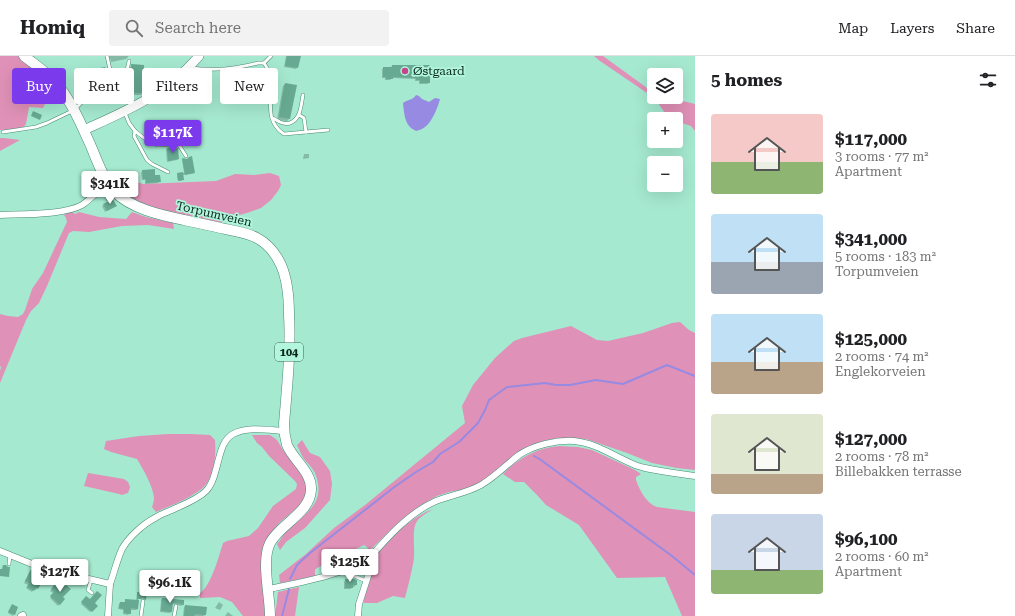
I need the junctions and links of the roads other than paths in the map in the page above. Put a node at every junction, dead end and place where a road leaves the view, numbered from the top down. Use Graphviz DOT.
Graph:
graph roads {
  1 [pos="107,56"];
  2 [pos="199,56"];
  3 [pos="271,56"];
  4 [pos="28,57"];
  5 [pos="129,61"];
  6 [pos="264,63"];
  7 [pos="110,68"];
  8 [pos="128,68"];
  9 [pos="188,68"];
  10 [pos="212,70"];
  11 [pos="303,95"];
  12 [pos="142,102"];
  13 [pos="80,104"];
  14 [pos="74,110"];
  15 [pos="125,111"];
  16 [pos="299,115"];
  17 [pos="272,118"];
  18 [pos="84,130"];
  19 [pos="328,130"];
  20 [pos="134,131"];
  21 [pos="3,132"];
  22 [pos="306,132"];
  23 [pos="186,156"];
  24 [pos="168,172"];
  25 [pos="110,185"];
  26 [pos="108,200"];
  27 [pos="0,215"];
  28 [pos="284,431"];
  29 [pos="695,476"];
  30 [pos="0,551"];
  31 [pos="10,555"];
  32 [pos="366,562"];
  33 [pos="9,564"];
  34 [pos="45,568"];
  35 [pos="59,572"];
  36 [pos="352,575"];
  37 [pos="39,578"];
  38 [pos="91,580"];
  39 [pos="366,581"];
  40 [pos="64,583"];
  41 [pos="110,584"];
  42 [pos="268,589"];
  43 [pos="92,593"];
  44 [pos="143,601"];
  45 [pos="176,606"];
  46 [pos="108,616"];
  47 [pos="142,616"];
  48 [pos="174,616"];
  49 [pos="270,616"];
  50 [pos="358,616"];
  1 -- 7 [label="lane"];
  2 -- 9 [label="main road"];
  3 -- 6 [label="lane"];
  4 -- 14 [label="main road, Torpumveien / 104"];
  5 -- 8 [label="lane"];
  6 -- 10 [label="lane"];
  6 -- 17 [label="lane"];
  11 -- 16 [label="lane"];
  12 -- 15 [label="main road"];
  13 -- 14 [label="lane"];
  14 -- 18 [label="main road, Torpumveien / 104"];
  14 -- 21 [label="lane"];
  15 -- 18 [label="main road"];
  15 -- 20 [label="lane"];
  16 -- 17 [label="lane"];
  16 -- 22 [label="lane"];
  17 -- 22 [label="lane"];
  18 -- 25 [label="main road, Torpumveien / 104"];
  19 -- 22 [label="lane"];
  20 -- 23 [label="lane"];
  20 -- 24 [label="lane"];
  25 -- 26 [label="lane"];
  25 -- 27 [label="street"];
  25 -- 28 [label="main road, Torpumveien / 104"];
  28 -- 41 [label="street"];
  28 -- 42 [label="main road, Torpumveien / 104"];
  29 -- 32 [label="street"];
  30 -- 31 [label="street"];
  31 -- 33 [label="lane"];
  31 -- 34 [label="street"];
  32 -- 39 [label="street"];
  32 -- 42 [label="street"];
  34 -- 35 [label="street"];
  34 -- 37 [label="lane"];
  35 -- 38 [label="street"];
  35 -- 40 [label="lane"];
  36 -- 39 [label="lane"];
  38 -- 41 [label="street"];
  38 -- 43 [label="lane"];
  39 -- 50 [label="street"];
  41 -- 46 [label="street"];
  42 -- 49 [label="main road, Torpumveien / 104"];
  44 -- 47 [label="lane"];
  45 -- 48 [label="lane"];
}
